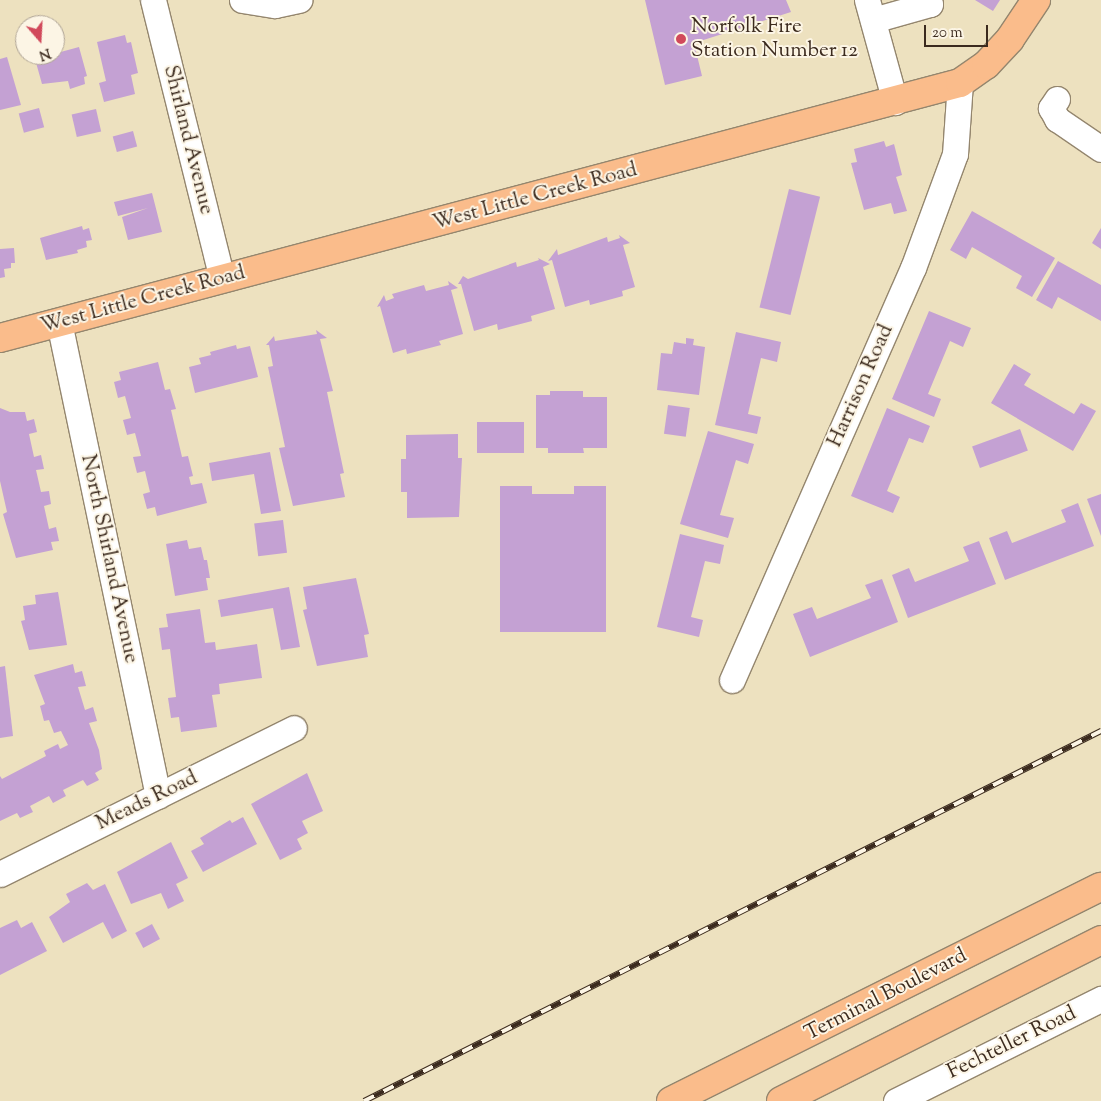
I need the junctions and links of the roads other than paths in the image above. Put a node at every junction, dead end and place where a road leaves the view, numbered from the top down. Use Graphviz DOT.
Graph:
graph roads {
  1 [pos="153,0"];
  2 [pos="242,0"];
  3 [pos="299,0"];
  4 [pos="1036,0"];
  5 [pos="929,2"];
  6 [pos="870,10"];
  7 [pos="960,83"];
  8 [pos="1057,99"];
  9 [pos="895,102"];
  10 [pos="1101,149"];
  11 [pos="222,279"];
  12 [pos="59,322"];
  13 [pos="0,338"];
  14 [pos="732,680"];
  15 [pos="294,728"];
  16 [pos="158,796"];
  17 [pos="0,874"];
  18 [pos="1101,887"];
  19 [pos="1101,940"];
  20 [pos="1101,999"];
  21 [pos="671,1101"];
  22 [pos="780,1101"];
  23 [pos="896,1101"];
  1 -- 11 [label="street, Shirland Avenue"];
  2 -- 3 [label="street"];
  4 -- 7 [label="main road, West Little Creek Road"];
  5 -- 6 [label="street"];
  6 -- 9 [label="street"];
  7 -- 9 [label="main road, West Little Creek Road"];
  7 -- 14 [label="street, Harrison Road"];
  8 -- 10 [label="street"];
  9 -- 11 [label="main road, West Little Creek Road"];
  11 -- 12 [label="main road, West Little Creek Road"];
  12 -- 13 [label="main road, West Little Creek Road"];
  12 -- 16 [label="street, North Shirland Avenue"];
  15 -- 16 [label="street, Meads Road"];
  16 -- 17 [label="street, Meads Road"];
  18 -- 21 [label="main road, Terminal Boulevard"];
  19 -- 22 [label="main road"];
  20 -- 23 [label="street, Fechteller Road"];
}
